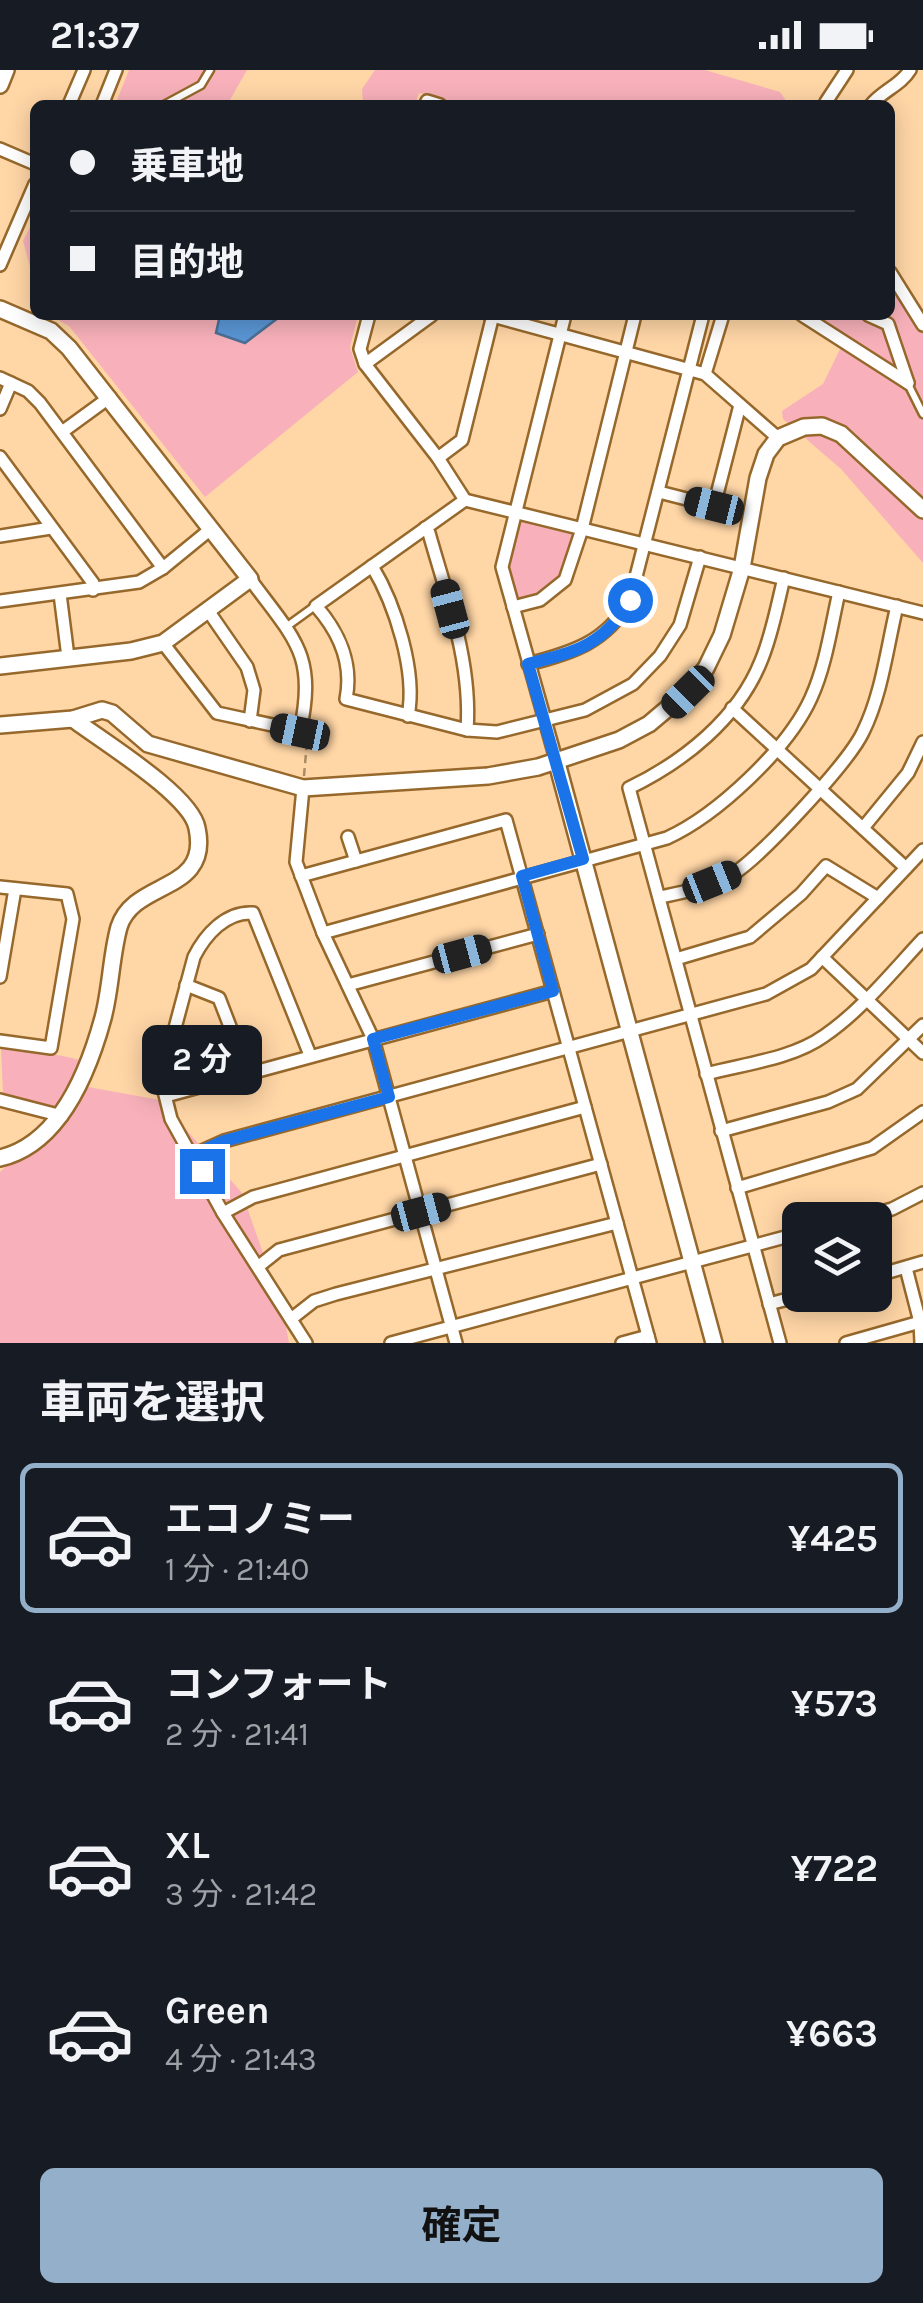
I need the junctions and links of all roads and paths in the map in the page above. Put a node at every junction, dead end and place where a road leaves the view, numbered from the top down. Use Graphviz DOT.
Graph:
graph roads {
  1 [pos="6,70"];
  2 [pos="84,70"];
  3 [pos="116,70"];
  4 [pos="210,70"];
  5 [pos="847,70"];
  6 [pos="910,70"];
  7 [pos="0,85"];
  8 [pos="71,100"];
  9 [pos="104,100"];
  10 [pos="173,100"];
  11 [pos="827,100"];
  12 [pos="875,100"];
  13 [pos="0,149"];
  14 [pos="30,162"];
  15 [pos="30,196"];
  16 [pos="0,265"];
  17 [pos="895,280"];
  18 [pos="0,309"];
  19 [pos="368,320"];
  20 [pos="425,320"];
  21 [pos="491,320"];
  22 [pos="510,320"];
  23 [pos="564,320"];
  24 [pos="634,320"];
  25 [pos="702,320"];
  26 [pos="721,320"];
  27 [pos="810,320"];
  28 [pos="879,320"];
  29 [pos="923,325"];
  30 [pos="561,334"];
  31 [pos="626,352"];
  32 [pos="365,364"];
  33 [pos="691,369"];
  34 [pos="705,374"];
  35 [pos="6,380"];
  36 [pos="908,383"];
  37 [pos="110,398"];
  38 [pos="740,404"];
  39 [pos="0,409"];
  40 [pos="923,414"];
  41 [pos="62,432"];
  42 [pos="778,438"];
  43 [pos="0,457"];
  44 [pos="438,458"];
  45 [pos="660,492"];
  46 [pos="465,500"];
  47 [pos="923,510"];
  48 [pos="516,513"];
  49 [pos="51,528"];
  50 [pos="212,528"];
  51 [pos="425,528"];
  52 [pos="582,528"];
  53 [pos="0,536"];
  54 [pos="646,544"];
  55 [pos="700,558"];
  56 [pos="372,566"];
  57 [pos="163,568"];
  58 [pos="742,568"];
  59 [pos="784,578"];
  60 [pos="250,579"];
  61 [pos="92,590"];
  62 [pos="839,592"];
  63 [pos="60,594"];
  64 [pos="0,600"];
  65 [pos="316,606"];
  66 [pos="897,606"];
  67 [pos="514,608"];
  68 [pos="209,612"];
  69 [pos="923,613"];
  70 [pos="286,627"];
  71 [pos="163,643"];
  72 [pos="68,658"];
  73 [pos="528,664"];
  74 [pos="0,666"];
  75 [pos="732,708"];
  76 [pos="408,716"];
  77 [pos="73,718"];
  78 [pos="250,721"];
  79 [pos="543,721"];
  80 [pos="0,725"];
  81 [pos="467,730"];
  82 [pos="300,732"];
  83 [pos="923,742"];
  84 [pos="776,748"];
  85 [pos="557,763"];
  86 [pos="302,788"];
  87 [pos="819,788"];
  88 [pos="863,828"];
  89 [pos="348,838"];
  90 [pos="643,845"];
  91 [pos="923,850"];
  92 [pos="583,859"];
  93 [pos="356,861"];
  94 [pos="906,868"];
  95 [pos="301,876"];
  96 [pos="522,876"];
  97 [pos="0,887"];
  98 [pos="15,888"];
  99 [pos="660,896"];
  100 [pos="878,898"];
  101 [pos="323,932"];
  102 [pos="538,934"];
  103 [pos="923,938"];
  104 [pos="822,957"];
  105 [pos="676,959"];
  106 [pos="0,977"];
  107 [pos="186,985"];
  108 [pos="348,986"];
  109 [pos="553,991"];
  110 [pos="866,1000"];
  111 [pos="690,1014"];
  112 [pos="923,1025"];
  113 [pos="629,1030"];
  114 [pos="373,1039"];
  115 [pos="909,1040"];
  116 [pos="0,1041"];
  117 [pos="570,1047"];
  118 [pos="923,1053"];
  119 [pos="310,1055"];
  120 [pos="248,1073"];
  121 [pos="706,1074"];
  122 [pos="166,1096"];
  123 [pos="389,1097"];
  124 [pos="0,1100"];
  125 [pos="585,1107"];
  126 [pos="923,1112"];
  127 [pos="62,1116"];
  128 [pos="722,1131"];
  129 [pos="193,1155"];
  130 [pos="406,1156"];
  131 [pos="0,1158"];
  132 [pos="601,1164"];
  133 [pos="737,1188"];
  134 [pos="923,1193"];
  135 [pos="892,1209"];
  136 [pos="421,1212"];
  137 [pos="223,1213"];
  138 [pos="617,1224"];
  139 [pos="782,1238"];
  140 [pos="752,1245"];
  141 [pos="692,1262"];
  142 [pos="923,1262"];
  143 [pos="259,1266"];
  144 [pos="437,1268"];
  145 [pos="906,1268"];
  146 [pos="892,1272"];
  147 [pos="632,1278"];
  148 [pos="782,1301"];
  149 [pos="770,1304"];
  150 [pos="291,1319"];
  151 [pos="920,1322"];
  152 [pos="452,1327"];
  153 [pos="649,1340"];
  154 [pos="394,1342"];
  155 [pos="306,1343"];
  156 [pos="456,1343"];
  157 [pos="622,1343"];
  158 [pos="714,1343"];
  159 [pos="780,1343"];
  160 [pos="846,1343"];
  161 [pos="920,1343"];
  1 -- 7 [label="street"];
  2 -- 8 [label="street"];
  3 -- 9 [label="street"];
  4 -- 10 [label="lane"];
  5 -- 11 [label="street"];
  6 -- 12 [label="street"];
  13 -- 14 [label="street"];
  15 -- 16 [label="street"];
  17 -- 29 [label="street"];
  18 -- 37 [label="street"];
  19 -- 32 [label="street"];
  20 -- 32 [label="street"];
  21 -- 44 [label="street"];
  22 -- 30 [label="street"];
  23 -- 30 [label="street"];
  24 -- 31 [label="street"];
  25 -- 33 [label="street"];
  26 -- 34 [label="street"];
  27 -- 36 [label="street"];
  28 -- 36 [label="street"];
  30 -- 31 [label="street"];
  30 -- 48 [label="street"];
  31 -- 33 [label="street"];
  31 -- 52 [label="street"];
  32 -- 44 [label="street"];
  33 -- 34 [label="street"];
  33 -- 45 [label="street"];
  34 -- 38 [label="street"];
  35 -- 39 [label="street"];
  35 -- 41 [label="street"];
  36 -- 40 [label="lane"];
  37 -- 41 [label="street"];
  37 -- 50 [label="street"];
  38 -- 42 [label="street"];
  38 -- 45 [label="street"];
  41 -- 57 [label="street"];
  42 -- 47 [label="street"];
  42 -- 58 [label="street"];
  43 -- 49 [label="street"];
  44 -- 46 [label="street"];
  45 -- 54 [label="street"];
  46 -- 48 [label="street"];
  46 -- 51 [label="street"];
  48 -- 52 [label="street"];
  48 -- 67 [label="street"];
  49 -- 53 [label="street"];
  49 -- 61 [label="street"];
  50 -- 57 [label="street"];
  50 -- 60 [label="street"];
  51 -- 56 [label="street"];
  51 -- 81 [label="street"];
  52 -- 54 [label="street"];
  52 -- 67 [label="street"];
  54 -- 55 [label="street"];
  54 -- 73 [label="street"];
  55 -- 58 [label="street"];
  55 -- 79 [label="street"];
  56 -- 65 [label="street"];
  56 -- 76 [label="street"];
  57 -- 61 [label="street"];
  58 -- 59 [label="street"];
  58 -- 85 [label="street"];
  59 -- 62 [label="street"];
  59 -- 75 [label="street"];
  60 -- 68 [label="street"];
  60 -- 70 [label="street"];
  61 -- 63 [label="street"];
  62 -- 66 [label="street"];
  62 -- 84 [label="street"];
  63 -- 64 [label="street"];
  63 -- 72 [label="street"];
  65 -- 70 [label="lane"];
  65 -- 76 [label="street"];
  66 -- 69 [label="street"];
  66 -- 87 [label="street"];
  67 -- 73 [label="street"];
  68 -- 71 [label="street"];
  68 -- 78 [label="street"];
  70 -- 82 [label="street"];
  71 -- 72 [label="street"];
  71 -- 78 [label="street"];
  72 -- 74 [label="street"];
  73 -- 79 [label="street"];
  75 -- 84 [label="street"];
  75 -- 90 [label="street"];
  76 -- 81 [label="street"];
  77 -- 80 [label="street"];
  77 -- 86 [label="street"];
  77 -- 127 [label="street"];
  78 -- 82 [label="street"];
  79 -- 81 [label="street"];
  79 -- 85 [label="street"];
  82 -- 86 [label="path"];
  83 -- 88 [label="street"];
  84 -- 87 [label="street"];
  84 -- 90 [label="street"];
  85 -- 86 [label="street"];
  85 -- 92 [label="street"];
  86 -- 95 [label="street"];
  87 -- 88 [label="street"];
  87 -- 99 [label="street"];
  88 -- 94 [label="street"];
  89 -- 93 [label="street"];
  90 -- 92 [label="street"];
  90 -- 99 [label="street"];
  91 -- 94 [label="street"];
  92 -- 96 [label="street"];
  92 -- 113 [label="street"];
  93 -- 95 [label="street"];
  93 -- 96 [label="street"];
  94 -- 100 [label="street"];
  95 -- 101 [label="street"];
  96 -- 101 [label="street"];
  96 -- 102 [label="street"];
  97 -- 98 [label="street"];
  98 -- 106 [label="street"];
  98 -- 116 [label="street"];
  99 -- 105 [label="street"];
  100 -- 104 [label="street"];
  100 -- 105 [label="street"];
  101 -- 108 [label="street"];
  102 -- 108 [label="street"];
  102 -- 109 [label="street"];
  103 -- 110 [label="street"];
  104 -- 110 [label="street"];
  104 -- 111 [label="street"];
  105 -- 111 [label="street"];
  107 -- 119 [label="street"];
  107 -- 120 [label="street"];
  107 -- 122 [label="street"];
  108 -- 114 [label="street"];
  109 -- 114 [label="street"];
  109 -- 117 [label="street"];
  110 -- 115 [label="street"];
  110 -- 121 [label="street"];
  111 -- 113 [label="street"];
  111 -- 121 [label="street"];
  112 -- 115 [label="street"];
  113 -- 117 [label="street"];
  113 -- 141 [label="street"];
  114 -- 119 [label="street"];
  114 -- 123 [label="street"];
  115 -- 118 [label="street"];
  115 -- 128 [label="street"];
  117 -- 123 [label="street"];
  117 -- 125 [label="street"];
  119 -- 120 [label="street"];
  120 -- 122 [label="street"];
  121 -- 128 [label="street"];
  122 -- 129 [label="street"];
  123 -- 129 [label="street"];
  123 -- 130 [label="street"];
  124 -- 127 [label="street"];
  125 -- 130 [label="street"];
  125 -- 132 [label="street"];
  126 -- 133 [label="street"];
  127 -- 131 [label="street"];
  128 -- 133 [label="street"];
  129 -- 137 [label="street"];
  130 -- 136 [label="street"];
  130 -- 137 [label="street"];
  132 -- 136 [label="street"];
  132 -- 138 [label="street"];
  133 -- 140 [label="street"];
  134 -- 135 [label="street"];
  136 -- 143 [label="street"];
  136 -- 144 [label="street"];
  137 -- 143 [label="street"];
  138 -- 144 [label="street"];
  138 -- 147 [label="street"];
  139 -- 140 [label="street"];
  140 -- 141 [label="street"];
  140 -- 149 [label="street"];
  141 -- 147 [label="street"];
  141 -- 158 [label="street"];
  142 -- 145 [label="street"];
  143 -- 150 [label="street"];
  144 -- 150 [label="street"];
  144 -- 152 [label="street"];
  145 -- 146 [label="street"];
  145 -- 151 [label="street"];
  147 -- 152 [label="street"];
  147 -- 153 [label="street"];
  148 -- 149 [label="street"];
  149 -- 159 [label="street"];
  150 -- 155 [label="street"];
  151 -- 160 [label="street"];
  151 -- 161 [label="street"];
  152 -- 154 [label="street"];
  152 -- 156 [label="street"];
  153 -- 157 [label="street"];
}
